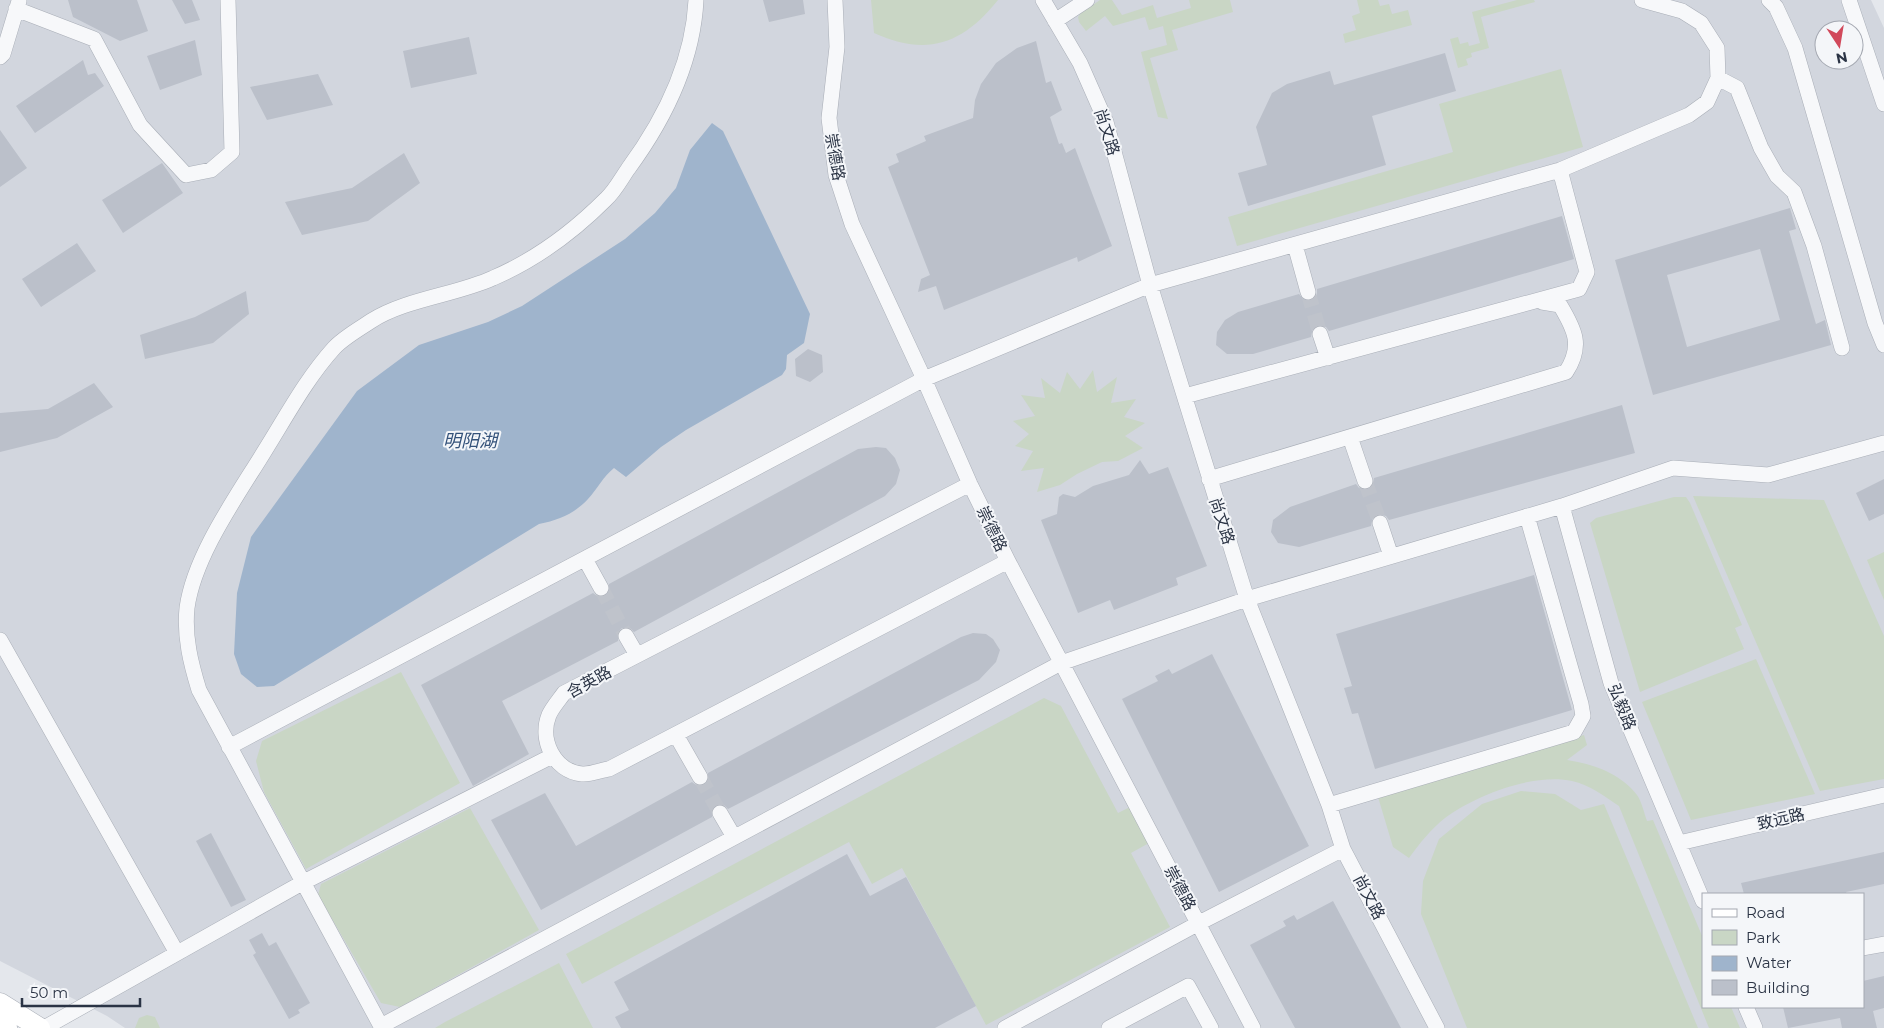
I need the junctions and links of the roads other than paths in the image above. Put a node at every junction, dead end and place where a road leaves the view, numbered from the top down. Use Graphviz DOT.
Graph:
graph roads {
  1 [pos="228,0"];
  2 [pos="696,0"];
  3 [pos="835,0"];
  4 [pos="1043,0"];
  5 [pos="1087,0"];
  6 [pos="1642,0"];
  7 [pos="1769,0"];
  8 [pos="1849,0"];
  9 [pos="18,5"];
  10 [pos="1056,21"];
  11 [pos="0,57"];
  12 [pos="1718,78"];
  13 [pos="1884,104"];
  14 [pos="1560,170"];
  15 [pos="1294,245"];
  16 [pos="1150,286"];
  17 [pos="1308,292"];
  18 [pos="1538,302"];
  19 [pos="1320,334"];
  20 [pos="1884,344"];
  21 [pos="1842,348"];
  22 [pos="1328,358"];
  23 [pos="924,379"];
  24 [pos="1185,396"];
  25 [pos="1350,437"];
  26 [pos="1884,443"];
  27 [pos="1208,479"];
  28 [pos="1365,481"];
  29 [pos="970,484"];
  30 [pos="1562,506"];
  31 [pos="1527,516"];
  32 [pos="1380,523"];
  33 [pos="1391,556"];
  34 [pos="585,559"];
  35 [pos="1008,561"];
  36 [pos="601,588"];
  37 [pos="1246,599"];
  38 [pos="626,636"];
  39 [pos="0,640"];
  40 [pos="637,655"];
  41 [pos="1061,663"];
  42 [pos="676,735"];
  43 [pos="229,747"];
  44 [pos="552,756"];
  45 [pos="700,777"];
  46 [pos="1884,795"];
  47 [pos="1329,805"];
  48 [pos="720,812"];
  49 [pos="734,837"];
  50 [pos="1678,843"];
  51 [pos="1343,849"];
  52 [pos="302,883"];
  53 [pos="1702,900"];
  54 [pos="1199,923"];
  55 [pos="1884,944"];
  56 [pos="1864,948"];
  57 [pos="177,953"];
  58 [pos="0,1003"];
  59 [pos="1746,1008"];
  60 [pos="0,1024"];
  61 [pos="381,1027"];
  62 [pos="1209,1027"];
  63 [pos="7,1028"];
  64 [pos="42,1028"];
  65 [pos="1005,1028"];
  66 [pos="1110,1028"];
  67 [pos="1253,1028"];
  68 [pos="1438,1028"];
  69 [pos="1755,1028"];
  1 -- 9 [label="street"];
  2 -- 43 [label="street"];
  3 -- 23 [label="street, 崇德路"];
  4 -- 10 [label="street, 尚文路"];
  5 -- 10 [label="street"];
  6 -- 12 [label="street"];
  7 -- 20 [label="street"];
  8 -- 13 [label="street"];
  9 -- 11 [label="street"];
  10 -- 16 [label="street, 尚文路"];
  12 -- 14 [label="street"];
  12 -- 21 [label="street"];
  14 -- 15 [label="street"];
  14 -- 18 [label="street"];
  15 -- 16 [label="street"];
  15 -- 17 [label="street"];
  16 -- 23 [label="street"];
  16 -- 24 [label="street, 尚文路"];
  18 -- 22 [label="street"];
  18 -- 25 [label="street"];
  19 -- 22 [label="street"];
  22 -- 24 [label="street"];
  23 -- 29 [label="street, 崇德路"];
  23 -- 34 [label="street"];
  24 -- 27 [label="street, 尚文路"];
  25 -- 27 [label="street"];
  25 -- 28 [label="street"];
  26 -- 30 [label="street"];
  27 -- 37 [label="street, 尚文路"];
  29 -- 35 [label="street, 崇德路"];
  29 -- 40 [label="street, 含英路"];
  30 -- 31 [label="street"];
  30 -- 50 [label="street, 弘毅路"];
  31 -- 33 [label="street"];
  31 -- 47 [label="street"];
  32 -- 33 [label="street"];
  33 -- 37 [label="street"];
  34 -- 36 [label="street"];
  34 -- 43 [label="street"];
  35 -- 41 [label="street, 崇德路"];
  35 -- 42 [label="street"];
  37 -- 41 [label="street"];
  37 -- 47 [label="street, 尚文路"];
  38 -- 40 [label="street"];
  39 -- 57 [label="street"];
  40 -- 44 [label="street, 含英路"];
  41 -- 49 [label="street"];
  41 -- 54 [label="street, 崇德路"];
  42 -- 44 [label="street"];
  42 -- 45 [label="street"];
  43 -- 52 [label="street"];
  44 -- 52 [label="street"];
  46 -- 50 [label="street, 致远路"];
  47 -- 51 [label="street, 尚文路"];
  48 -- 49 [label="street"];
  49 -- 61 [label="street"];
  50 -- 53 [label="street, 弘毅路"];
  51 -- 54 [label="street"];
  51 -- 68 [label="street, 尚文路"];
  52 -- 57 [label="street"];
  52 -- 61 [label="street"];
  54 -- 65 [label="street"];
  54 -- 67 [label="street, 崇德路"];
  55 -- 56 [label="street"];
  57 -- 64 [label="street"];
  58 -- 64 [label="main road"];
  59 -- 69 [label="street"];
  60 -- 63 [label="main road"];
  62 -- 66 [label="street"];
}
